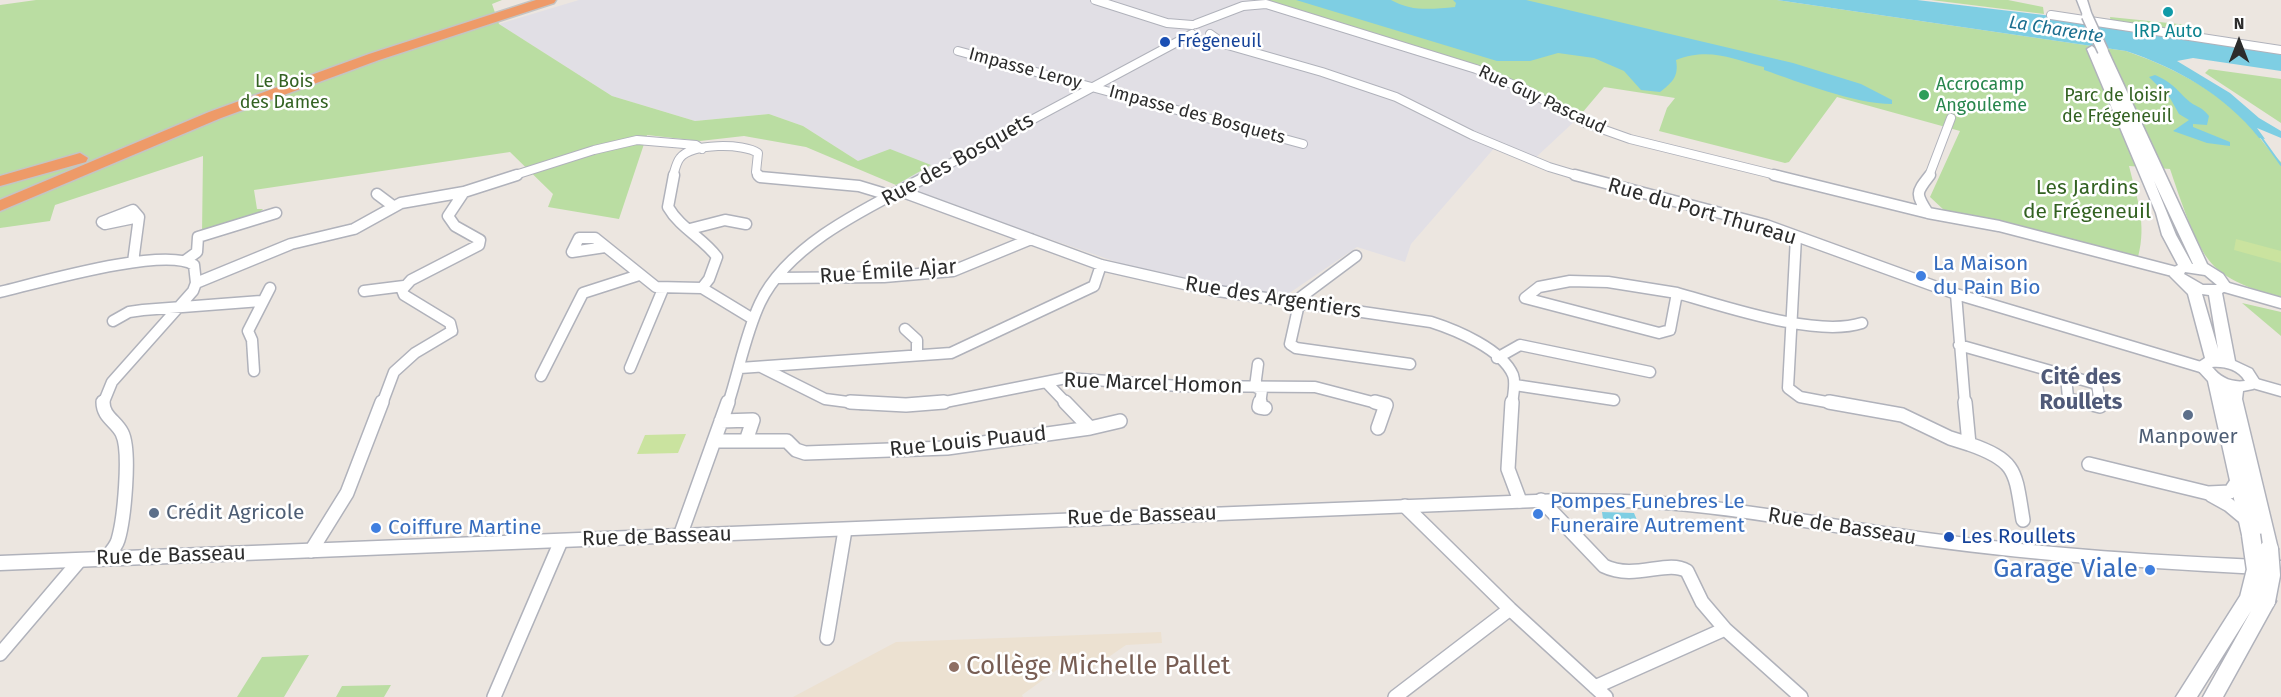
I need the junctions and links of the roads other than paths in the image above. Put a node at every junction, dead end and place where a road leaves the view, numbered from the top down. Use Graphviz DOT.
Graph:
graph roads {
  1 [pos="533,0"];
  2 [pos="549,0"];
  3 [pos="1095,0"];
  4 [pos="2074,0"];
  5 [pos="2082,0"];
  6 [pos="1229,12"];
  7 [pos="2051,15"];
  8 [pos="2083,15"];
  9 [pos="1219,22"];
  10 [pos="1197,31"];
  11 [pos="2097,50"];
  12 [pos="2281,50"];
  13 [pos="958,51"];
  14 [pos="1092,87"];
  15 [pos="271,88"];
  16 [pos="1951,118"];
  17 [pos="1303,144"];
  18 [pos="702,149"];
  19 [pos="0,181"];
  20 [pos="464,192"];
  21 [pos="896,193"];
  22 [pos="377,194"];
  23 [pos="0,199"];
  24 [pos="393,206"];
  25 [pos="0,208"];
  26 [pos="276,213"];
  27 [pos="1928,213"];
  28 [pos="139,217"];
  29 [pos="746,225"];
  30 [pos="690,229"];
  31 [pos="1796,237"];
  32 [pos="1031,239"];
  33 [pos="605,247"];
  34 [pos="1356,256"];
  35 [pos="186,260"];
  36 [pos="133,262"];
  37 [pos="1101,265"];
  38 [pos="2205,271"];
  39 [pos="2183,274"];
  40 [pos="639,275"];
  41 [pos="776,278"];
  42 [pos="196,283"];
  43 [pos="404,286"];
  44 [pos="270,288"];
  45 [pos="702,288"];
  46 [pos="663,289"];
  47 [pos="2220,289"];
  48 [pos="364,291"];
  49 [pos="0,292"];
  50 [pos="1677,293"];
  51 [pos="1956,294"];
  52 [pos="261,302"];
  53 [pos="1296,303"];
  54 [pos="2281,303"];
  55 [pos="180,308"];
  56 [pos="753,319"];
  57 [pos="113,321"];
  58 [pos="1792,321"];
  59 [pos="1862,323"];
  60 [pos="905,329"];
  61 [pos="1959,345"];
  62 [pos="917,355"];
  63 [pos="1497,358"];
  64 [pos="1258,364"];
  65 [pos="1410,364"];
  66 [pos="760,367"];
  67 [pos="630,368"];
  68 [pos="740,368"];
  69 [pos="2215,368"];
  70 [pos="254,371"];
  71 [pos="1650,372"];
  72 [pos="541,376"];
  73 [pos="2066,376"];
  74 [pos="1046,382"];
  75 [pos="1515,385"];
  76 [pos="2245,385"];
  77 [pos="1255,387"];
  78 [pos="2281,391"];
  79 [pos="1614,400"];
  80 [pos="1265,408"];
  81 [pos="722,421"];
  82 [pos="1120,421"];
  83 [pos="1090,428"];
  84 [pos="1378,428"];
  85 [pos="714,441"];
  86 [pos="747,441"];
  87 [pos="1969,444"];
  88 [pos="2089,465"];
  89 [pos="2238,480"];
  90 [pos="2208,493"];
  91 [pos="1541,500"];
  92 [pos="1520,501"];
  93 [pos="1405,506"];
  94 [pos="2023,520"];
  95 [pos="2250,528"];
  96 [pos="845,530"];
  97 [pos="680,536"];
  98 [pos="561,541"];
  99 [pos="311,551"];
  100 [pos="105,559"];
  101 [pos="80,560"];
  102 [pos="0,563"];
  103 [pos="2281,568"];
  104 [pos="2258,599"];
  105 [pos="1510,609"];
  106 [pos="1725,629"];
  107 [pos="827,638"];
  108 [pos="0,654"];
  109 [pos="1595,687"];
  110 [pos="494,697"];
  111 [pos="1395,697"];
  112 [pos="1606,697"];
  113 [pos="1801,697"];
  114 [pos="2186,697"];
  115 [pos="2213,697"];
  1 -- 15 [label="highway"];
  2 -- 25 [label="highway"];
  3 -- 10 [label="street, Rue du Port Thureau"];
  4 -- 8 [label="main road"];
  5 -- 8 [label="main road"];
  6 -- 9 [label="street"];
  6 -- 10 [label="street, Rue Guy Pascaud"];
  6 -- 27 [label="street, Rue Guy Pascaud"];
  7 -- 12 [label="street"];
  8 -- 11 [label="main road, bridge"];
  10 -- 14 [label="street, Rue des Bosquets"];
  10 -- 31 [label="street, Rue du Port Thureau"];
  11 -- 38 [label="main road"];
  11 -- 39 [label="main road"];
  13 -- 14 [label="street, Impasse Leroy"];
  14 -- 17 [label="street, Impasse des Bosquets"];
  14 -- 21 [label="street, Rue des Bosquets"];
  15 -- 19 [label="highway"];
  15 -- 23 [label="highway"];
  16 -- 27 [label="street"];
  18 -- 20 [label="street"];
  18 -- 21 [label="street, Rue des Argentiers"];
  18 -- 30 [label="street"];
  20 -- 24 [label="street"];
  20 -- 43 [label="street"];
  21 -- 32 [label="street, Rue des Argentiers"];
  21 -- 41 [label="street, Rue des Bosquets"];
  22 -- 24 [label="street"];
  24 -- 42 [label="street"];
  26 -- 35 [label="street"];
  27 -- 39 [label="street, Rue Guy Pascaud"];
  28 -- 36 [label="street"];
  29 -- 30 [label="street"];
  30 -- 45 [label="street"];
  31 -- 51 [label="street, Rue du Port Thureau"];
  31 -- 58 [label="street"];
  32 -- 37 [label="street, Rue des Argentiers"];
  32 -- 41 [label="street, Rue Émile Ajar"];
  33 -- 40 [label="street"];
  34 -- 53 [label="street"];
  35 -- 36 [label="street"];
  35 -- 42 [label="street"];
  36 -- 49 [label="street"];
  37 -- 53 [label="street, Rue des Argentiers"];
  37 -- 62 [label="street"];
  38 -- 39 [label="main road"];
  38 -- 47 [label="main road"];
  39 -- 47 [label="main road"];
  39 -- 69 [label="main road"];
  40 -- 46 [label="street"];
  40 -- 72 [label="street"];
  41 -- 56 [label="street, Rue des Bosquets"];
  42 -- 55 [label="street"];
  43 -- 48 [label="street"];
  43 -- 99 [label="street"];
  44 -- 52 [label="street"];
  45 -- 46 [label="street"];
  45 -- 56 [label="street"];
  46 -- 67 [label="street"];
  47 -- 54 [label="street"];
  47 -- 69 [label="main road"];
  50 -- 50 [label="street"];
  50 -- 58 [label="street"];
  51 -- 61 [label="street"];
  51 -- 69 [label="street, Rue du Port Thureau"];
  52 -- 55 [label="street"];
  52 -- 70 [label="street"];
  53 -- 63 [label="street, Rue des Argentiers"];
  53 -- 65 [label="street"];
  55 -- 57 [label="street"];
  55 -- 100 [label="street"];
  56 -- 68 [label="street, Rue des Bosquets"];
  58 -- 59 [label="street"];
  58 -- 87 [label="street"];
  60 -- 62 [label="street"];
  61 -- 73 [label="street"];
  61 -- 87 [label="street"];
  62 -- 66 [label="street"];
  63 -- 71 [label="street"];
  63 -- 75 [label="street, Rue des Argentiers"];
  64 -- 77 [label="street"];
  66 -- 68 [label="street"];
  66 -- 74 [label="street, Rue Marcel Homon"];
  68 -- 81 [label="street, Rue des Bosquets"];
  69 -- 76 [label="main road"];
  69 -- 89 [label="main road"];
  74 -- 77 [label="street, Rue Marcel Homon"];
  74 -- 83 [label="street, Rue Louis Puaud"];
  75 -- 79 [label="street"];
  75 -- 92 [label="street"];
  76 -- 78 [label="street"];
  76 -- 104 [label="main road, bridge"];
  77 -- 80 [label="street"];
  77 -- 84 [label="street, Rue Marcel Homon"];
  81 -- 85 [label="street, Rue des Bosquets"];
  81 -- 86 [label="street"];
  82 -- 83 [label="street"];
  83 -- 86 [label="street, Rue Louis Puaud"];
  85 -- 86 [label="street, Rue Louis Puaud"];
  85 -- 97 [label="street, Rue des Bosquets"];
  87 -- 94 [label="street"];
  88 -- 90 [label="street"];
  89 -- 90 [label="street"];
  89 -- 95 [label="main road"];
  90 -- 95 [label="street"];
  91 -- 92 [label="main road, Rue de Basseau"];
  91 -- 103 [label="main road, Rue de Basseau"];
  91 -- 106 [label="street"];
  92 -- 93 [label="main road, Rue de Basseau"];
  93 -- 96 [label="main road, Rue de Basseau"];
  93 -- 105 [label="street"];
  95 -- 104 [label="main road, bridge"];
  96 -- 97 [label="main road, Rue de Basseau"];
  96 -- 107 [label="street"];
  97 -- 98 [label="main road, Rue de Basseau"];
  98 -- 99 [label="main road, Rue de Basseau"];
  98 -- 110 [label="street"];
  99 -- 100 [label="main road, Rue de Basseau"];
  100 -- 101 [label="main road, Rue de Basseau"];
  101 -- 102 [label="main road, Rue de Basseau"];
  101 -- 108 [label="street"];
  104 -- 114 [label="main road"];
  104 -- 115 [label="main road"];
  105 -- 109 [label="street"];
  105 -- 111 [label="street"];
  106 -- 109 [label="street"];
  106 -- 113 [label="street"];
  109 -- 112 [label="street"];
}
